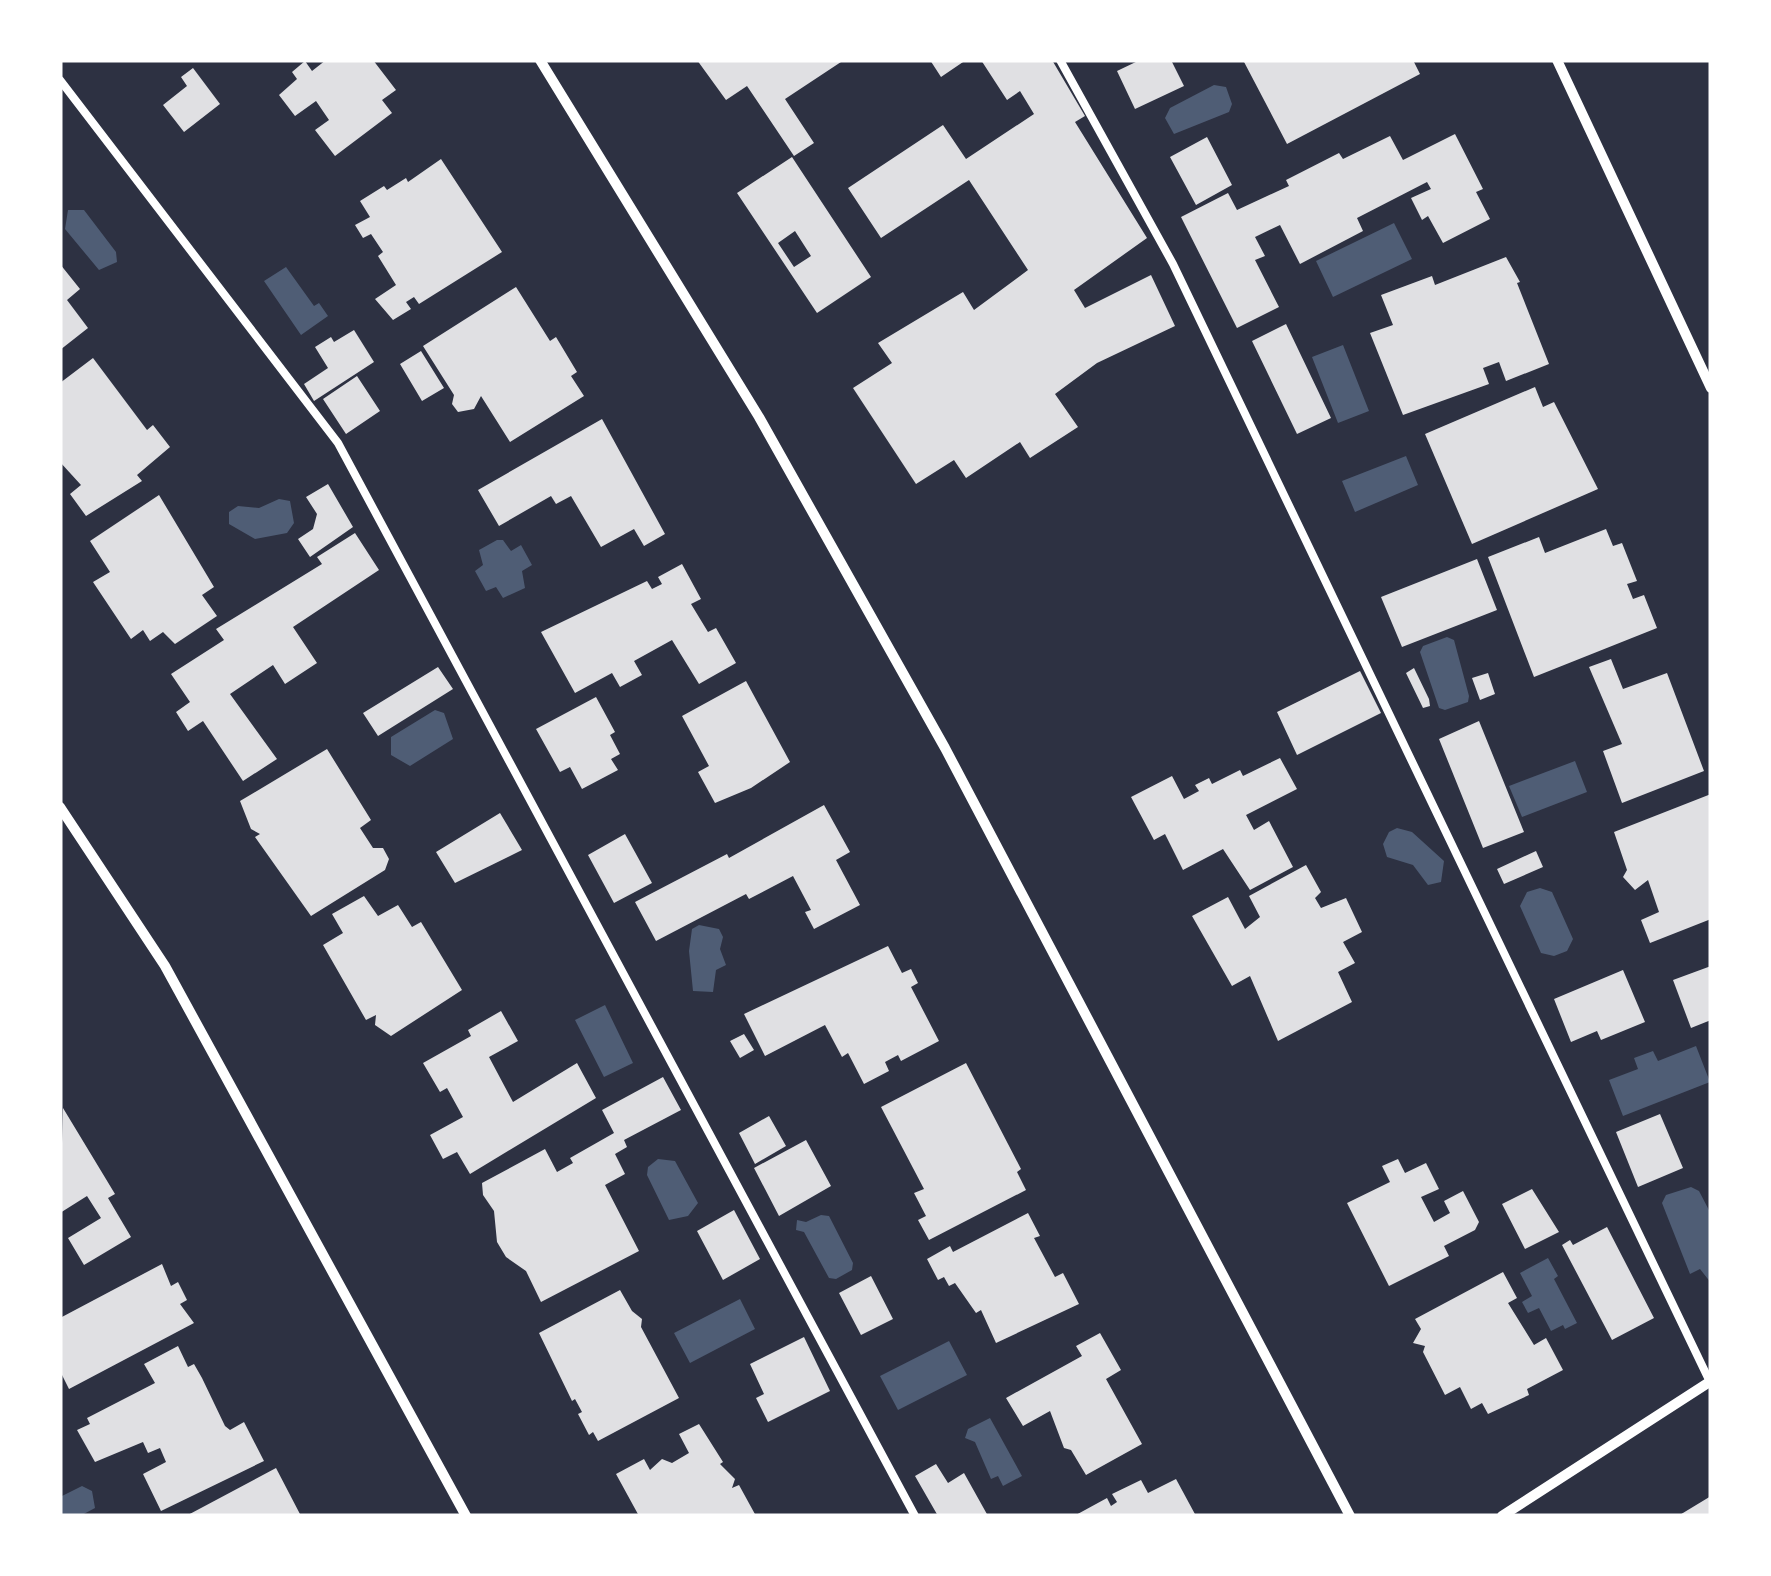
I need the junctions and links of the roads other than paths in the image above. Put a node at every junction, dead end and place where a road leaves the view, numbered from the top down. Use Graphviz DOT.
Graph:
graph roads {
  1 [pos="540,60"];
  2 [pos="1060,60"];
  3 [pos="1556,60"];
  4 [pos="60,80"];
  5 [pos="1711,388"];
  6 [pos="60,806"];
  7 [pos="1711,1382"];
  8 [pos="466,1516"];
  9 [pos="915,1516"];
  10 [pos="1350,1516"];
  11 [pos="1502,1516"];
  1 -- 10 [label="street"];
  2 -- 7 [label="lane"];
  3 -- 5 [label="street"];
  4 -- 9 [label="lane"];
  6 -- 8 [label="street"];
  7 -- 11 [label="street"];
}
